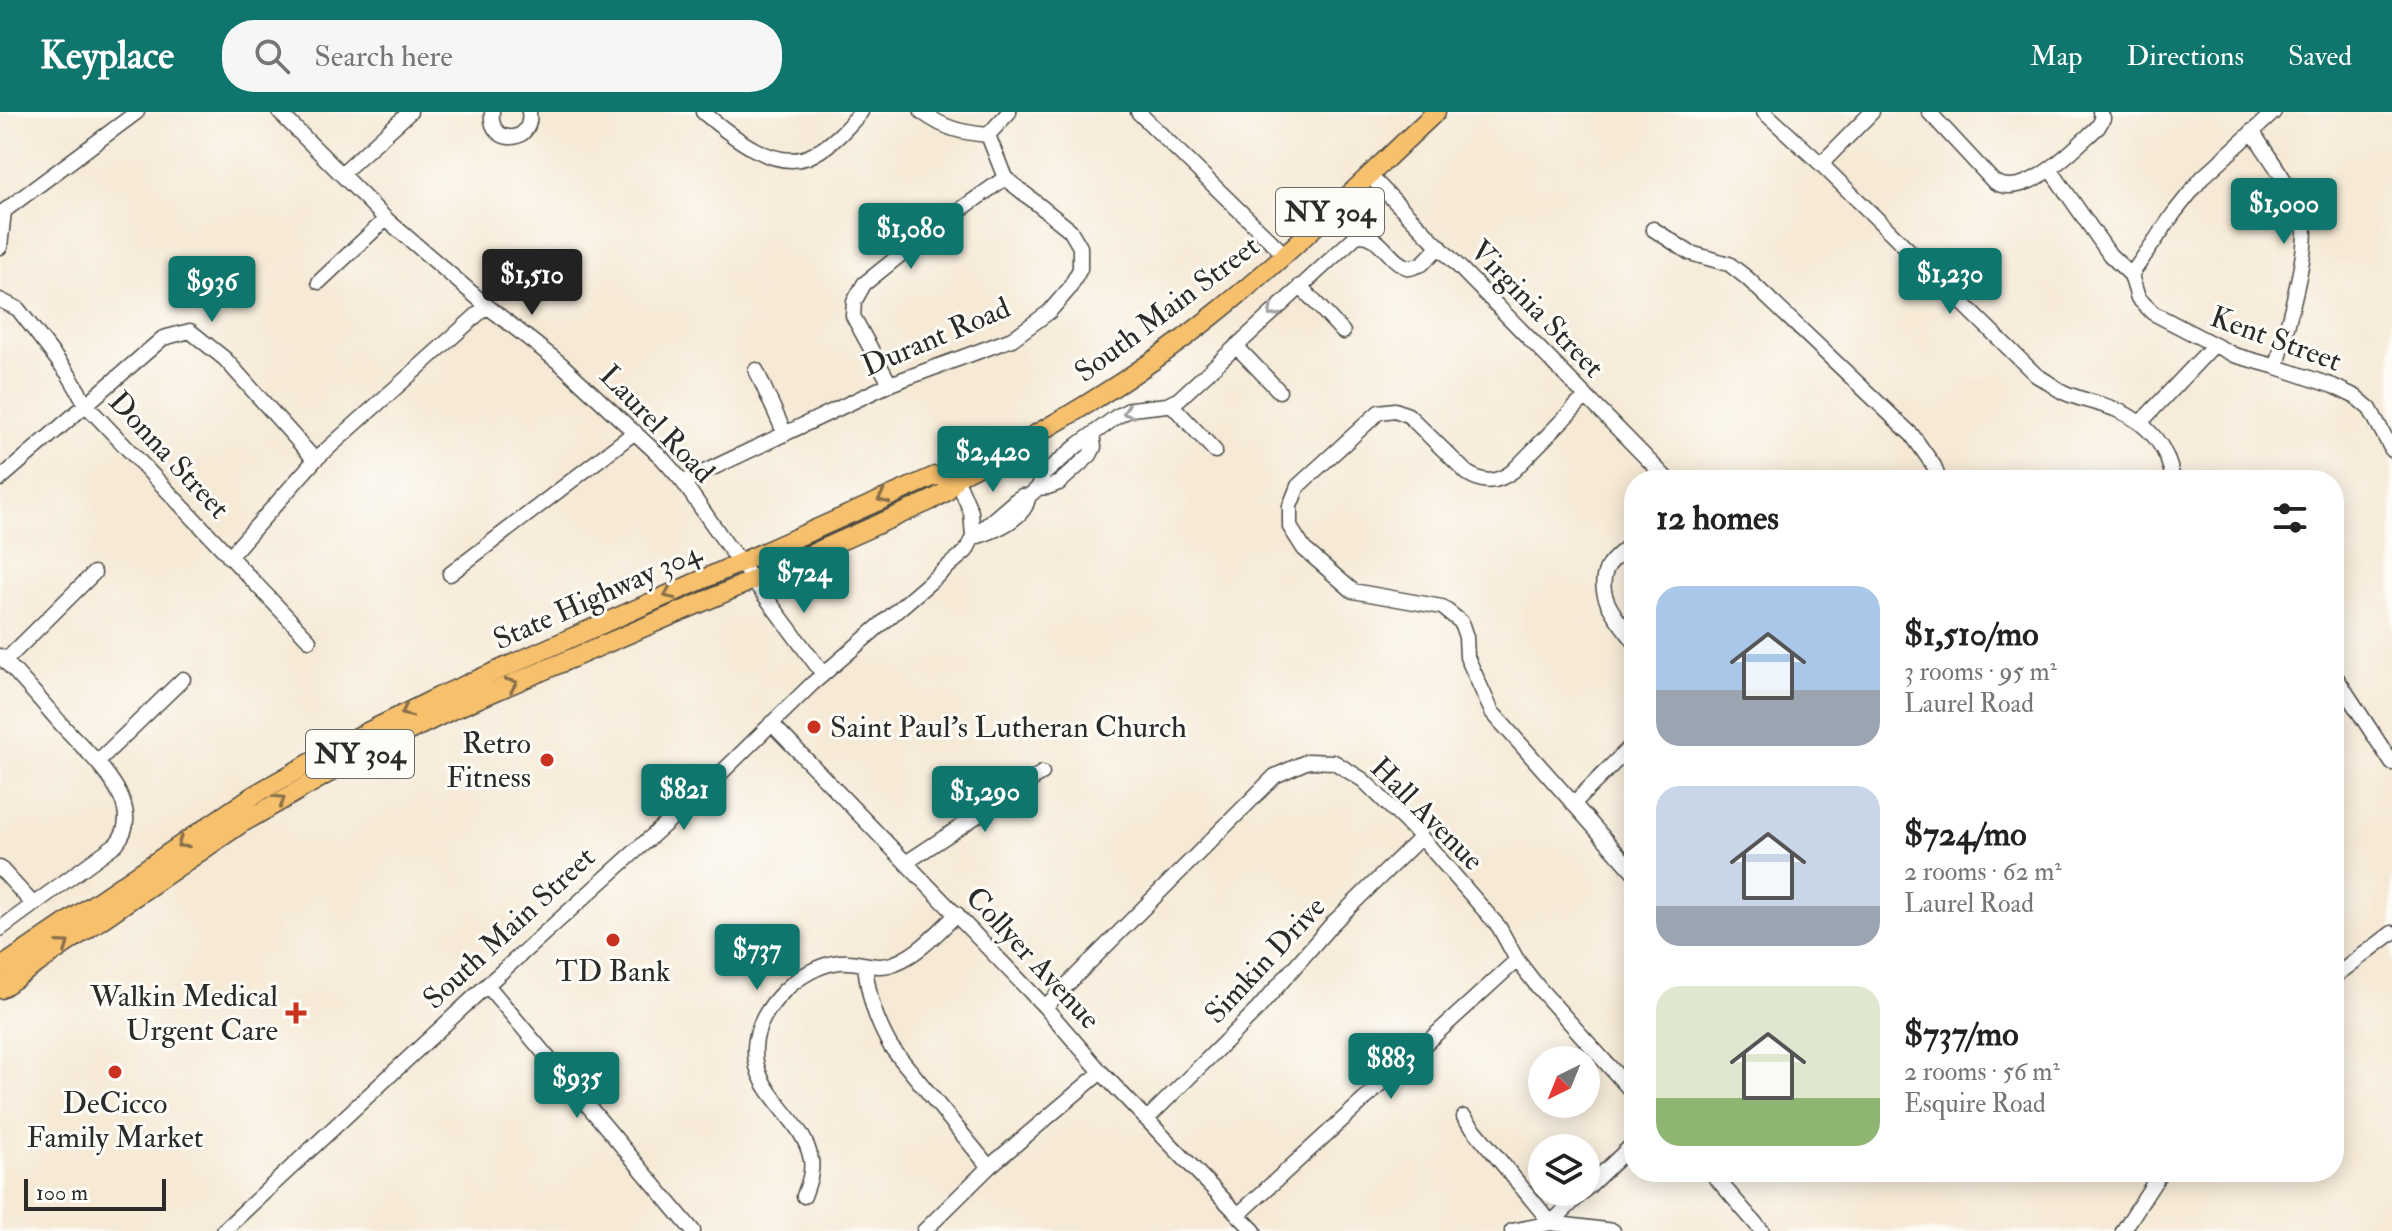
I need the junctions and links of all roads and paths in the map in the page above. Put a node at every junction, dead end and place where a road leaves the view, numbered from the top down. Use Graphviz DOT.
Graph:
graph roads {
  1 [pos="137,112"];
  2 [pos="279,112"];
  3 [pos="410,112"];
  4 [pos="492,112"];
  5 [pos="529,112"];
  6 [pos="703,112"];
  7 [pos="861,112"];
  8 [pos="922,112"];
  9 [pos="1009,112"];
  10 [pos="1138,112"];
  11 [pos="1436,112"];
  12 [pos="1764,112"];
  13 [pos="1872,112"];
  14 [pos="1929,112"];
  15 [pos="2100,112"];
  16 [pos="2274,112"];
  17 [pos="2252,131"];
  18 [pos="988,135"];
  19 [pos="1821,164"];
  20 [pos="2050,169"];
  21 [pos="341,174"];
  22 [pos="1369,175"];
  23 [pos="1005,178"];
  24 [pos="2,210"];
  25 [pos="386,219"];
  26 [pos="1653,229"];
  27 [pos="1440,246"];
  28 [pos="0,247"];
  29 [pos="1284,254"];
  30 [pos="2131,275"];
  31 [pos="319,282"];
  32 [pos="1300,286"];
  33 [pos="0,300"];
  34 [pos="487,306"];
  35 [pos="1343,332"];
  36 [pos="1236,346"];
  37 [pos="2213,346"];
  38 [pos="2277,367"];
  39 [pos="756,370"];
  40 [pos="890,384"];
  41 [pos="1279,391"];
  42 [pos="1586,396"];
  43 [pos="1171,404"];
  44 [pos="87,406"];
  45 [pos="2141,422"];
  46 [pos="635,432"];
  47 [pos="785,434"];
  48 [pos="2392,450"];
  49 [pos="1215,451"];
  50 [pos="315,460"];
  51 [pos="1658,470"];
  52 [pos="1935,470"];
  53 [pos="2171,470"];
  54 [pos="956,477"];
  55 [pos="0,479"];
  56 [pos="683,482"];
  57 [pos="973,537"];
  58 [pos="1624,551"];
  59 [pos="229,557"];
  60 [pos="740,562"];
  61 [pos="94,573"];
  62 [pos="450,574"];
  63 [pos="753,580"];
  64 [pos="1624,628"];
  65 [pos="309,640"];
  66 [pos="2,658"];
  67 [pos="823,674"];
  68 [pos="183,679"];
  69 [pos="2344,689"];
  70 [pos="771,723"];
  71 [pos="1624,753"];
  72 [pos="97,762"];
  73 [pos="2392,763"];
  74 [pos="1042,773"];
  75 [pos="1573,804"];
  76 [pos="1421,837"];
  77 [pos="1624,861"];
  78 [pos="907,862"];
  79 [pos="0,868"];
  80 [pos="33,904"];
  81 [pos="957,914"];
  82 [pos="0,929"];
  83 [pos="2392,933"];
  84 [pos="1517,960"];
  85 [pos="865,966"];
  86 [pos="0,968"];
  87 [pos="2344,969"];
  88 [pos="487,985"];
  89 [pos="0,989"];
  90 [pos="1045,1007"];
  91 [pos="1101,1072"];
  92 [pos="1624,1083"];
  93 [pos="1464,1117"];
  94 [pos="1147,1119"];
  95 [pos="1624,1152"];
  96 [pos="989,1167"];
  97 [pos="1600,1175"];
  98 [pos="1720,1182"];
  99 [pos="2155,1182"];
  100 [pos="804,1196"];
  101 [pos="1568,1206"];
  102 [pos="1238,1215"];
  103 [pos="1551,1223"];
  104 [pos="223,1231"];
  105 [pos="693,1231"];
  106 [pos="924,1231"];
  107 [pos="1254,1231"];
  108 [pos="1512,1231"];
  109 [pos="1613,1231"];
  110 [pos="1762,1231"];
  111 [pos="2123,1231"];
  1 -- 24 [label="street"];
  2 -- 21 [label="street, Laurel Road"];
  3 -- 21 [label="street"];
  4 -- 5 [label="street"];
  6 -- 7 [label="street"];
  8 -- 18 [label="street"];
  9 -- 18 [label="street"];
  10 -- 29 [label="street"];
  11 -- 22 [label="main road, South Main Street / NY 304"];
  12 -- 19 [label="street"];
  13 -- 19 [label="street"];
  14 -- 20 [label="street"];
  15 -- 20 [label="street"];
  16 -- 17 [label="street"];
  17 -- 30 [label="street"];
  17 -- 38 [label="street"];
  18 -- 23 [label="street, Durant Road"];
  19 -- 45 [label="street"];
  20 -- 30 [label="street, Kent Street"];
  21 -- 25 [label="street, Laurel Road"];
  22 -- 27 [label="street, Virginia Street"];
  22 -- 29 [label="main road, South Main Street / NY 304"];
  23 -- 40 [label="street"];
  23 -- 40 [label="street, Durant Road"];
  24 -- 28 [label="street"];
  25 -- 31 [label="street"];
  25 -- 34 [label="street, Laurel Road"];
  26 -- 52 [label="street"];
  27 -- 32 [label="street"];
  27 -- 42 [label="street, Virginia Street"];
  29 -- 54 [label="main road, South Main Street / NY 304"];
  30 -- 37 [label="street, Kent Street"];
  32 -- 35 [label="street"];
  32 -- 36 [label="street, one-way"];
  33 -- 44 [label="street, Donna Street"];
  34 -- 46 [label="street, Laurel Road"];
  34 -- 50 [label="street"];
  36 -- 41 [label="street"];
  36 -- 43 [label="street"];
  37 -- 38 [label="street, Kent Street"];
  37 -- 45 [label="street"];
  38 -- 48 [label="street, Kent Street"];
  39 -- 47 [label="street"];
  40 -- 47 [label="street, Durant Road"];
  42 -- 51 [label="street, Virginia Street"];
  42 -- 75 [label="street"];
  43 -- 49 [label="street"];
  43 -- 57 [label="street, South Main Street, one-way"];
  44 -- 50 [label="street"];
  44 -- 55 [label="street"];
  44 -- 59 [label="street, Donna Street"];
  45 -- 53 [label="street"];
  46 -- 56 [label="street, Laurel Road"];
  46 -- 62 [label="street"];
  47 -- 56 [label="street, Durant Road"];
  50 -- 59 [label="street"];
  54 -- 57 [label="street"];
  54 -- 60 [label="main road, State Highway 304 / NY 304, one-way"];
  54 -- 63 [label="main road, State Highway 304 / NY 304"];
  56 -- 60 [label="street, Laurel Road"];
  57 -- 67 [label="street, South Main Street"];
  58 -- 64 [label="street"];
  59 -- 65 [label="street, Donna Street"];
  60 -- 63 [label="street, Laurel Road"];
  60 -- 86 [label="main road, State Highway 304 / NY 304, one-way"];
  61 -- 66 [label="street"];
  63 -- 67 [label="street, Laurel Road"];
  89 -- 63 [label="main road, State Highway 304 / NY 304, one-way"];
  66 -- 72 [label="street"];
  67 -- 70 [label="street, South Main Street"];
  68 -- 72 [label="street"];
  69 -- 73 [label="street"];
  70 -- 78 [label="street, Collyer Avenue"];
  70 -- 88 [label="street, South Main Street"];
  71 -- 75 [label="street"];
  72 -- 80 [label="street"];
  74 -- 78 [label="street"];
  75 -- 77 [label="street"];
  76 -- 84 [label="street, Hall Avenue"];
  76 -- 90 [label="street, Hall Avenue"];
  76 -- 94 [label="street, Simkin Drive"];
  78 -- 81 [label="street, Collyer Avenue"];
  79 -- 80 [label="street"];
  80 -- 82 [label="street"];
  81 -- 85 [label="street"];
  81 -- 90 [label="street, Collyer Avenue"];
  83 -- 87 [label="street"];
  84 -- 92 [label="street, Hall Avenue"];
  84 -- 102 [label="street"];
  85 -- 96 [label="street"];
  85 -- 100 [label="street"];
  88 -- 104 [label="street, South Main Street"];
  88 -- 105 [label="street"];
  90 -- 91 [label="street, Collyer Avenue"];
  91 -- 94 [label="street, Collyer Avenue"];
  91 -- 96 [label="street"];
  93 -- 103 [label="street"];
  94 -- 102 [label="street, Collyer Avenue"];
  95 -- 97 [label="street"];
  96 -- 106 [label="street"];
  98 -- 110 [label="street"];
  99 -- 111 [label="street"];
  101 -- 103 [label="street"];
  102 -- 107 [label="street, Collyer Avenue"];
  103 -- 108 [label="street"];
  103 -- 109 [label="street"];
}
